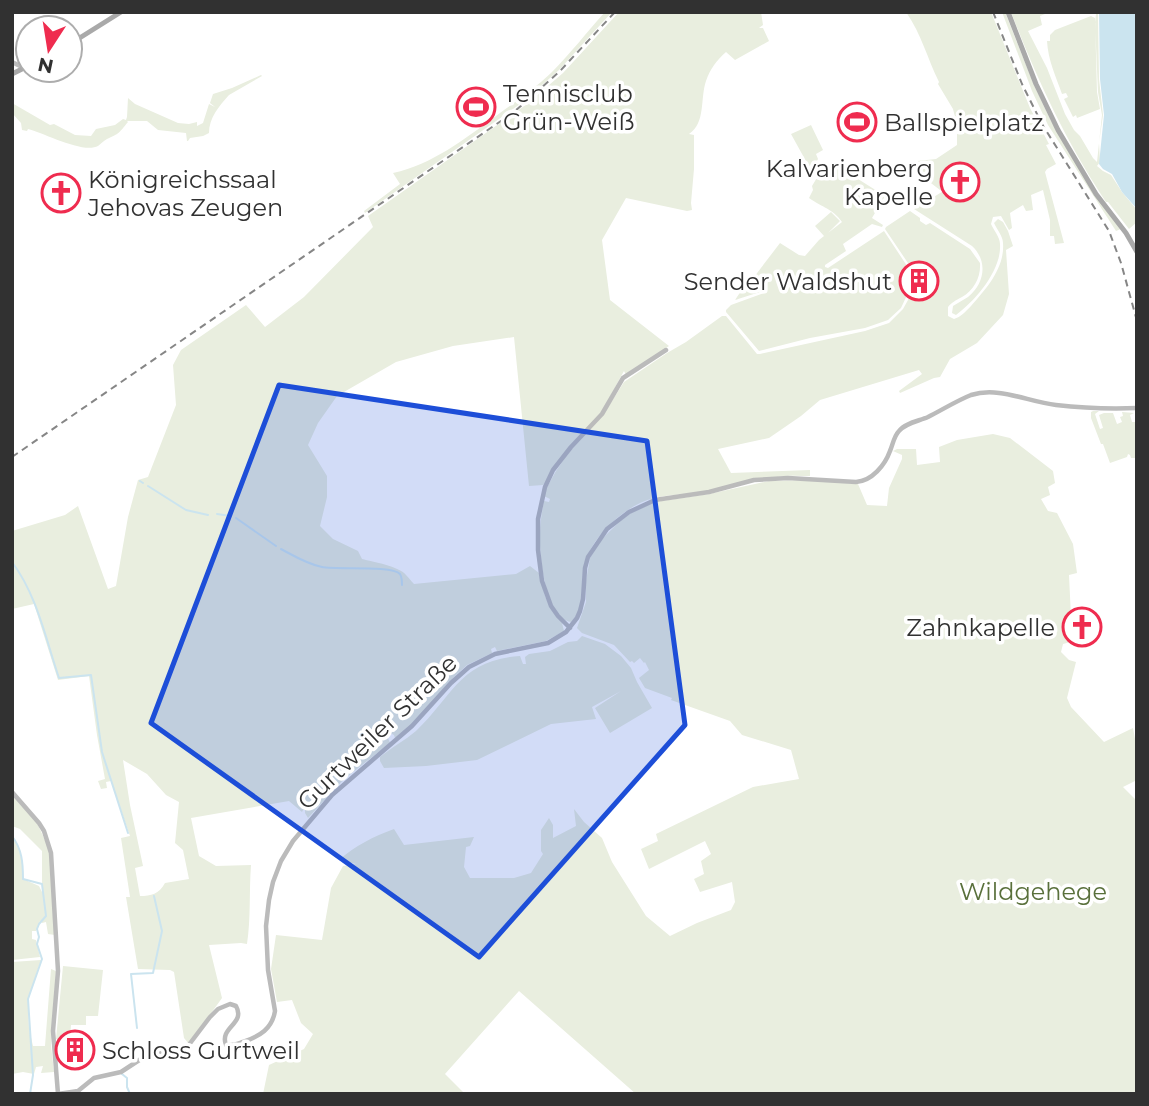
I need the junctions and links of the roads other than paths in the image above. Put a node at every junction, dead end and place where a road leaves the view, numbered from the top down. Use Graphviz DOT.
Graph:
graph roads {
  1 [pos="121,12"];
  2 [pos="1008,12"];
  3 [pos="84,35"];
  4 [pos="1137,252"];
  5 [pos="666,350"];
  6 [pos="1137,409"];
  7 [pos="570,628"];
  8 [pos="12,792"];
  9 [pos="58,1094"];
  1 -- 3 [label="main road"];
  2 -- 4 [label="main road"];
  5 -- 7 [label="main road"];
  6 -- 7 [label="main road"];
  7 -- 9 [label="main road, Gurtweiler Straße"];
  8 -- 9 [label="main road"];
}
